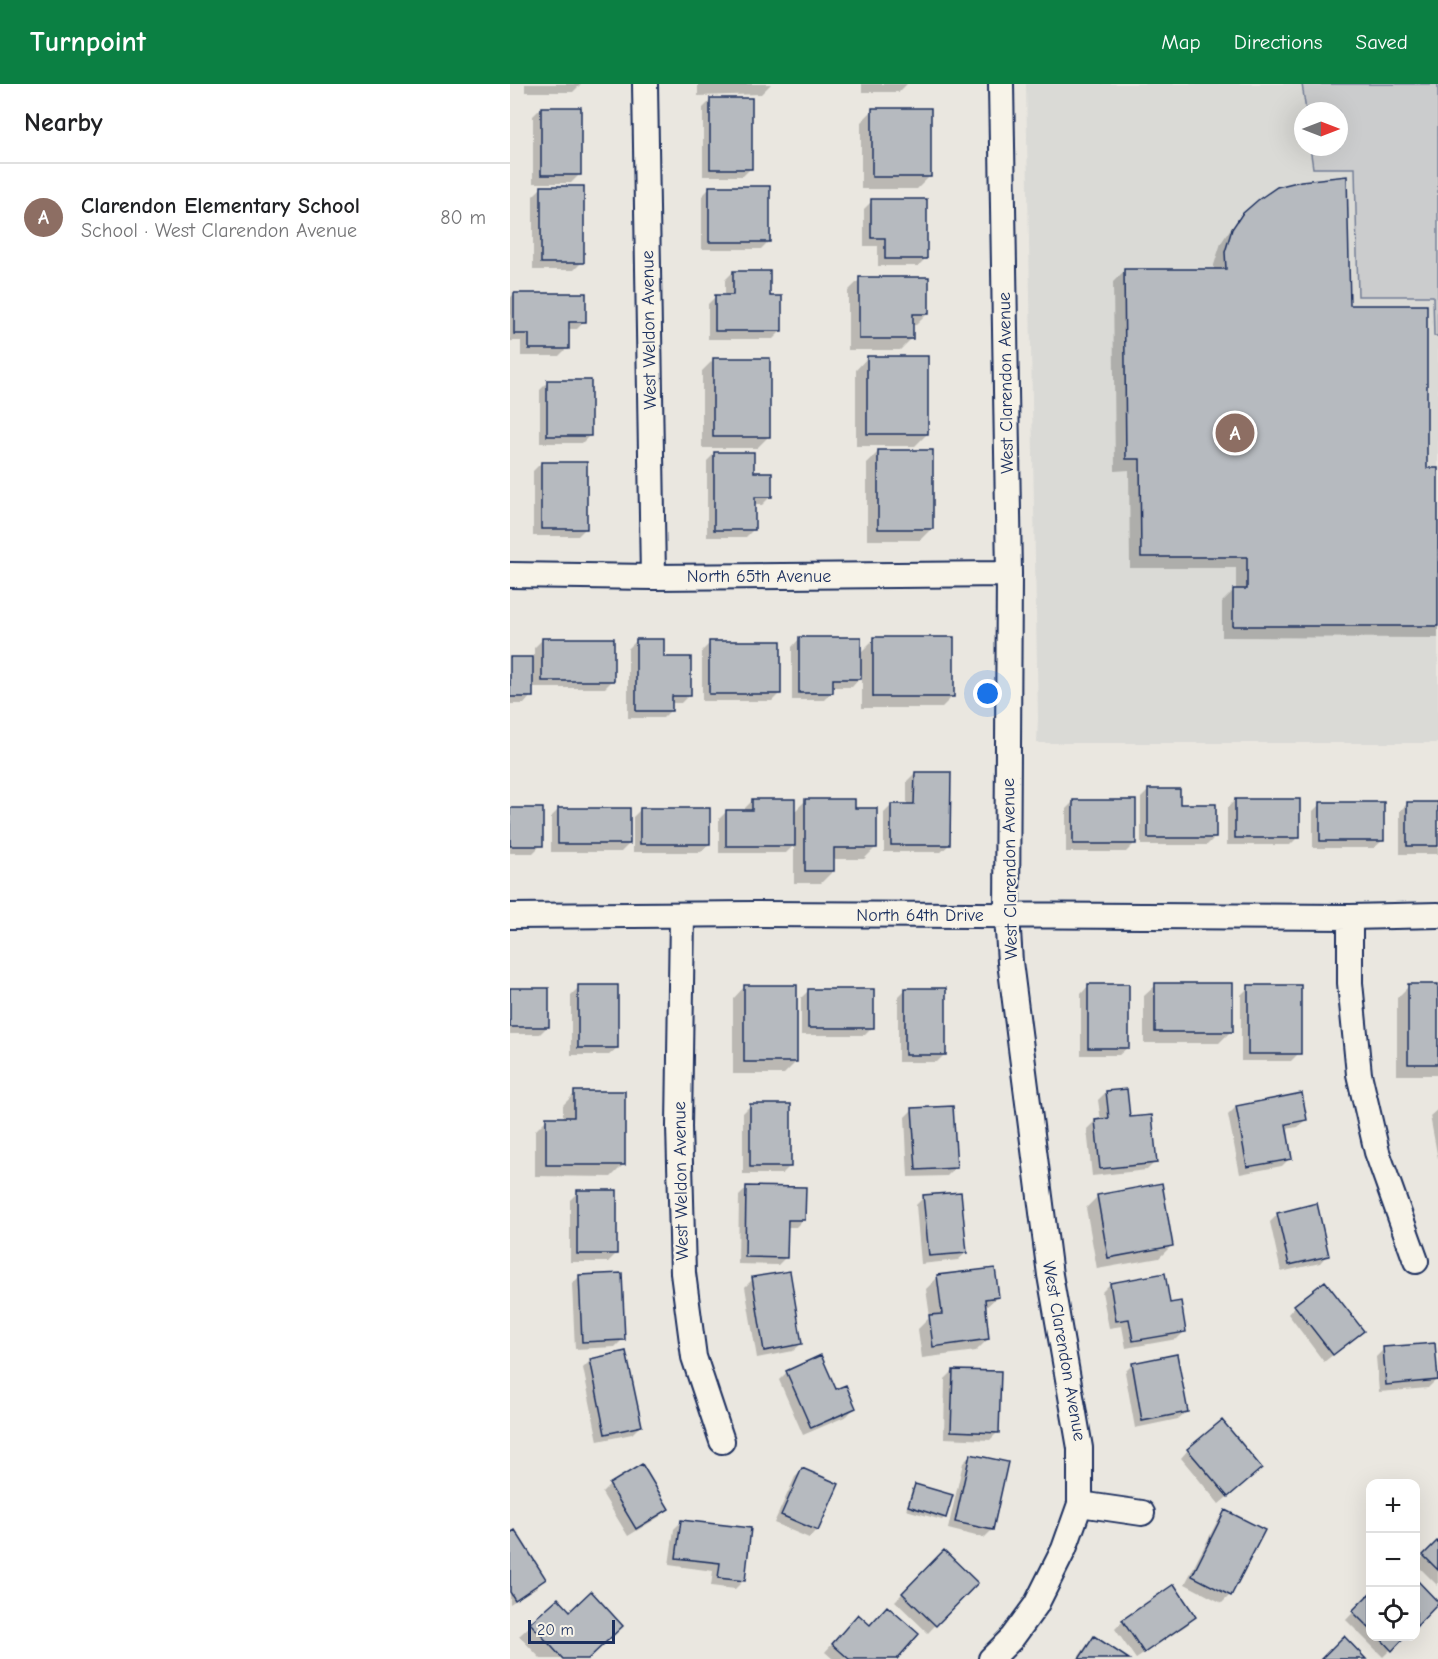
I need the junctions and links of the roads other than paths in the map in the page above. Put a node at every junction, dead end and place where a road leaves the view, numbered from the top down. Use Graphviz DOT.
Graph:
graph roads {
  1 [pos="645,84"];
  2 [pos="1001,84"];
  3 [pos="1009,574"];
  4 [pos="510,575"];
  5 [pos="653,577"];
  6 [pos="1438,915"];
  7 [pos="510,916"];
  8 [pos="682,916"];
  9 [pos="1007,916"];
  10 [pos="1350,917"];
  11 [pos="1416,1261"];
  12 [pos="722,1441"];
  13 [pos="1080,1504"];
  14 [pos="1142,1513"];
  15 [pos="991,1659"];
  1 -- 5 [label="street, West Weldon Avenue"];
  2 -- 3 [label="street, West Clarendon Avenue"];
  3 -- 5 [label="street, North 65th Avenue"];
  3 -- 9 [label="street, West Clarendon Avenue"];
  4 -- 5 [label="street, North 65th Avenue"];
  6 -- 10 [label="street, North 64th Drive"];
  7 -- 8 [label="street, North 64th Drive"];
  8 -- 9 [label="street, North 64th Drive"];
  8 -- 12 [label="street, West Weldon Avenue"];
  9 -- 10 [label="street, North 64th Drive"];
  9 -- 13 [label="street, West Clarendon Avenue"];
  10 -- 11 [label="street"];
  13 -- 14 [label="street"];
  13 -- 15 [label="street, West Clarendon Avenue"];
}
